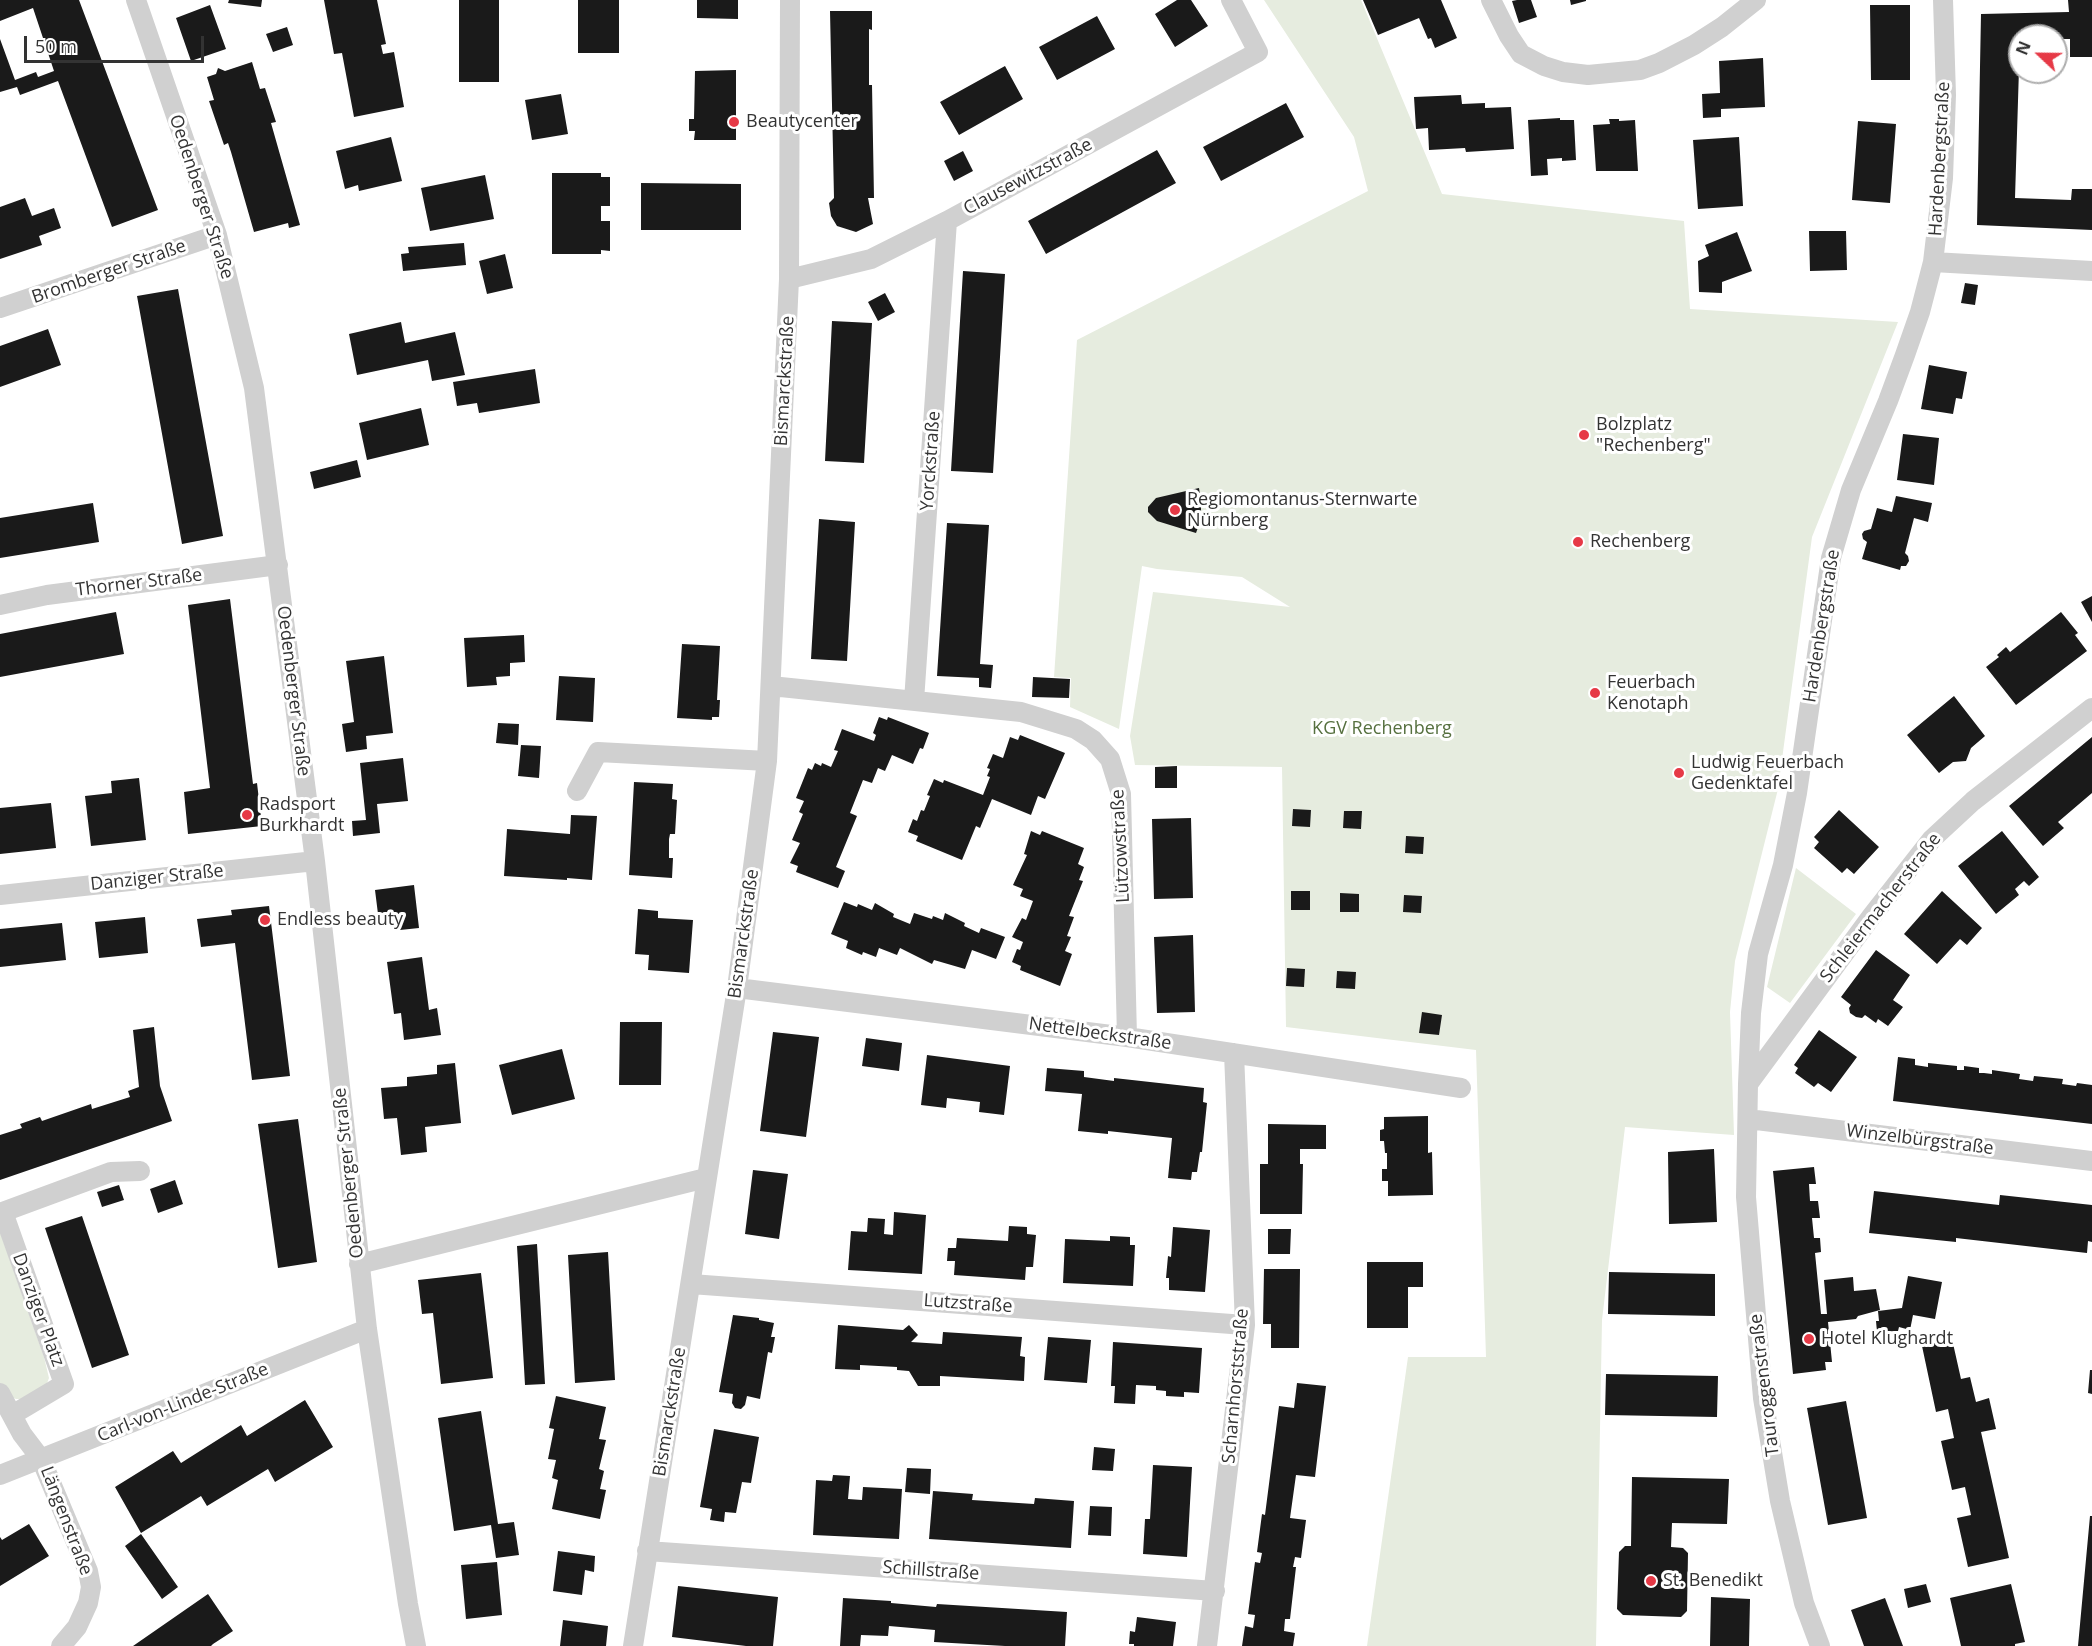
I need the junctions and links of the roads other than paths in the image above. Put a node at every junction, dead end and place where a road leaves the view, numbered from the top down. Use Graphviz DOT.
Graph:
graph roads {
  1 [pos="136,0"];
  2 [pos="790,0"];
  3 [pos="1231,0"];
  4 [pos="1491,0"];
  5 [pos="1756,0"];
  6 [pos="1943,0"];
  7 [pos="947,220"];
  8 [pos="217,235"];
  9 [pos="1933,262"];
  10 [pos="2092,271"];
  11 [pos="789,279"];
  12 [pos="0,308"];
  13 [pos="278,565"];
  14 [pos="0,605"];
  15 [pos="771,686"];
  16 [pos="914,701"];
  17 [pos="2092,708"];
  18 [pos="767,761"];
  19 [pos="577,791"];
  20 [pos="315,861"];
  21 [pos="0,895"];
  22 [pos="737,988"];
  23 [pos="1127,1037"];
  24 [pos="1234,1053"];
  25 [pos="1748,1084"];
  26 [pos="1461,1088"];
  27 [pos="1748,1119"];
  28 [pos="2092,1161"];
  29 [pos="140,1171"];
  30 [pos="706,1178"];
  31 [pos="2,1213"];
  32 [pos="359,1264"];
  33 [pos="691,1284"];
  34 [pos="1245,1325"];
  35 [pos="366,1329"];
  36 [pos="0,1393"];
  37 [pos="12,1415"];
  38 [pos="41,1459"];
  39 [pos="0,1475"];
  40 [pos="647,1551"];
  41 [pos="1215,1591"];
  42 [pos="61,1646"];
  43 [pos="416,1646"];
  44 [pos="633,1646"];
  45 [pos="1207,1646"];
  46 [pos="1820,1646"];
  1 -- 8 [label="street, Oedenberger Straße"];
  2 -- 11 [label="street, Bismarckstraße"];
  3 -- 7 [label="street, Clausewitzstraße"];
  4 -- 5 [label="street"];
  6 -- 9 [label="street, Hardenbergstraße"];
  7 -- 11 [label="street, Clausewitzstraße"];
  7 -- 16 [label="street, Yorckstraße"];
  8 -- 12 [label="street, Bromberger Straße"];
  8 -- 13 [label="street, Oedenberger Straße"];
  9 -- 10 [label="street"];
  9 -- 25 [label="street, Hardenbergstraße"];
  11 -- 15 [label="street, Bismarckstraße"];
  13 -- 14 [label="street, Thorner Straße"];
  13 -- 20 [label="street, Oedenberger Straße"];
  15 -- 16 [label="street, Lützowstraße"];
  15 -- 18 [label="street, Bismarckstraße"];
  16 -- 23 [label="street, Lützowstraße"];
  17 -- 25 [label="street, Schleiermacherstraße"];
  18 -- 19 [label="street"];
  18 -- 22 [label="street, Bismarckstraße"];
  20 -- 21 [label="street, Danziger Straße"];
  20 -- 32 [label="street, Oedenberger Straße"];
  22 -- 23 [label="street, Nettelbeckstraße"];
  22 -- 30 [label="street, Bismarckstraße"];
  23 -- 24 [label="street, Nettelbeckstraße"];
  24 -- 26 [label="street, Nettelbeckstraße"];
  24 -- 34 [label="street, Scharnhorststraße"];
  25 -- 27 [label="street"];
  27 -- 28 [label="street, Winzelbürgstraße"];
  27 -- 46 [label="street, Tauroggenstraße"];
  29 -- 31 [label="street, Danziger Platz"];
  30 -- 32 [label="street"];
  30 -- 33 [label="street, Bismarckstraße"];
  31 -- 37 [label="street, Danziger Platz"];
  32 -- 35 [label="street, Oedenberger Straße"];
  33 -- 34 [label="street, Lutzstraße"];
  33 -- 40 [label="street, Bismarckstraße"];
  34 -- 41 [label="street, Scharnhorststraße"];
  35 -- 38 [label="street, Carl-von-Linde-Straße"];
  35 -- 43 [label="street, Oedenberger Straße"];
  36 -- 37 [label="street"];
  37 -- 38 [label="street"];
  38 -- 39 [label="street, Carl-von-Linde-Straße"];
  38 -- 42 [label="street, Längenstraße"];
  40 -- 41 [label="street, Schillstraße"];
  40 -- 44 [label="street, Bismarckstraße"];
  41 -- 45 [label="street, Scharnhorststraße"];
}
